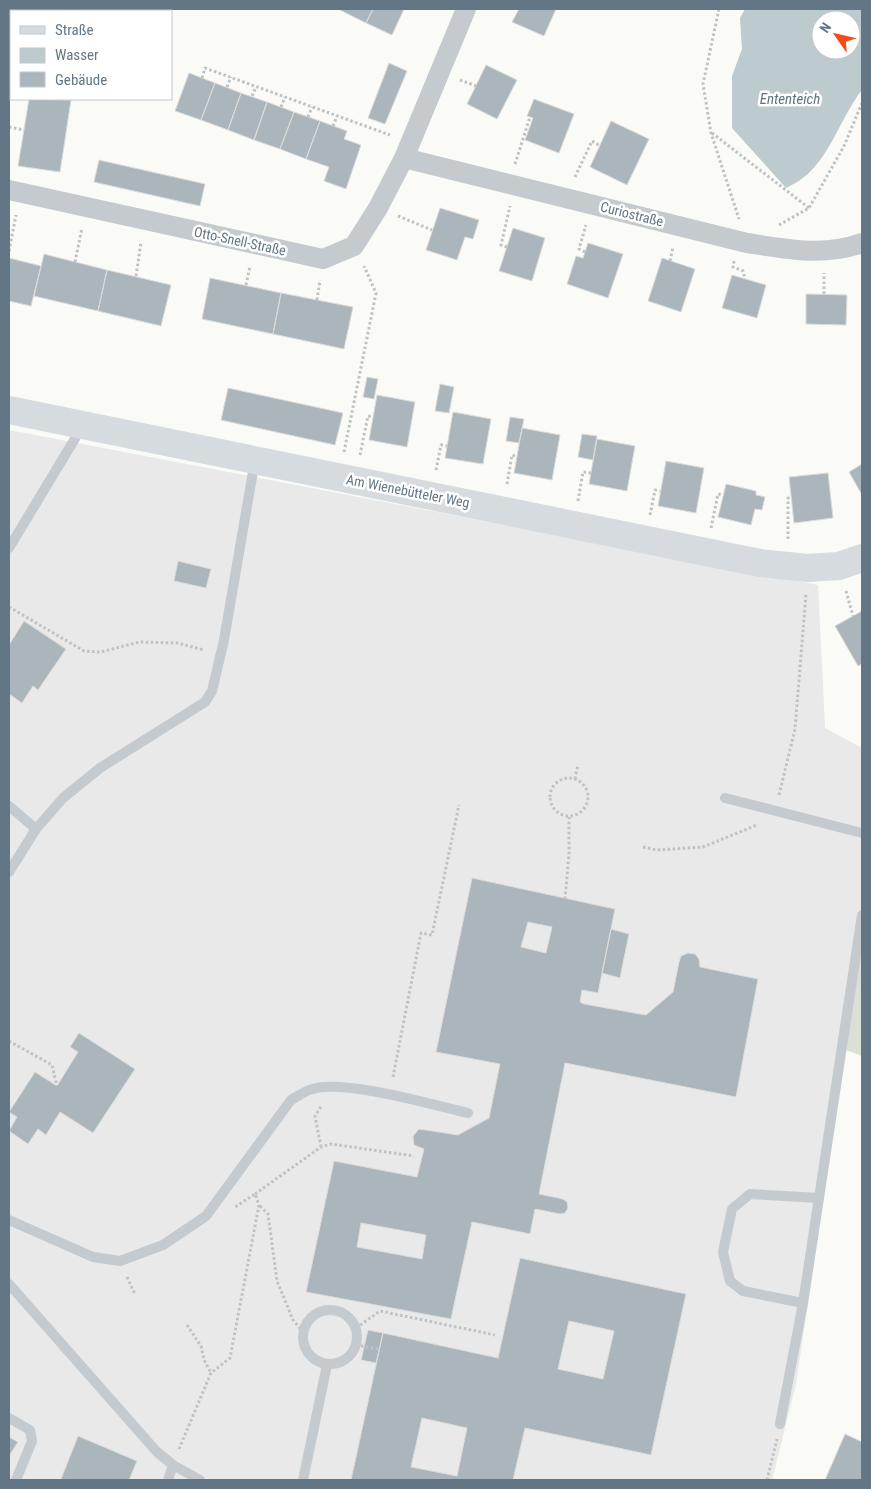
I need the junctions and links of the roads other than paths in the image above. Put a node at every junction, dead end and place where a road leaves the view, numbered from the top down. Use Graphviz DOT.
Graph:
graph roads {
  1 [pos="466,9"];
  2 [pos="407,150"];
  3 [pos="14,191"];
  4 [pos="862,243"];
  5 [pos="9,410"];
  6 [pos="83,425"];
  7 [pos="255,460"];
  8 [pos="9,548"];
  9 [pos="862,558"];
  10 [pos="725,798"];
  11 [pos="9,806"];
  12 [pos="36,829"];
  13 [pos="862,833"];
  14 [pos="9,872"];
  15 [pos="862,915"];
  16 [pos="468,1113"];
  17 [pos="819,1198"];
  18 [pos="9,1220"];
  19 [pos="9,1284"];
  20 [pos="803,1302"];
  21 [pos="327,1365"];
  22 [pos="9,1418"];
  23 [pos="780,1424"];
  24 [pos="173,1465"];
  25 [pos="17,1480"];
  26 [pos="168,1480"];
  27 [pos="200,1480"];
  28 [pos="303,1480"];
  1 -- 2 [label="street"];
  2 -- 3 [label="street, Otto-Snell-Straße"];
  2 -- 4 [label="street, Curiostraße"];
  5 -- 6 [label="street, Am Wienebütteler Weg"];
  6 -- 7 [label="street, Am Wienebütteler Weg"];
  6 -- 8 [label="lane"];
  7 -- 9 [label="street, Am Wienebütteler Weg"];
  7 -- 12 [label="lane"];
  10 -- 13 [label="lane"];
  11 -- 12 [label="lane"];
  12 -- 14 [label="lane"];
  15 -- 17 [label="lane"];
  16 -- 18 [label="lane"];
  17 -- 20 [label="lane"];
  17 -- 20 [label="lane"];
  19 -- 24 [label="lane"];
  20 -- 23 [label="lane"];
  21 -- 21 [label="lane"];
  21 -- 28 [label="lane"];
  22 -- 25 [label="lane"];
  24 -- 26 [label="lane"];
  24 -- 27 [label="lane"];
}
